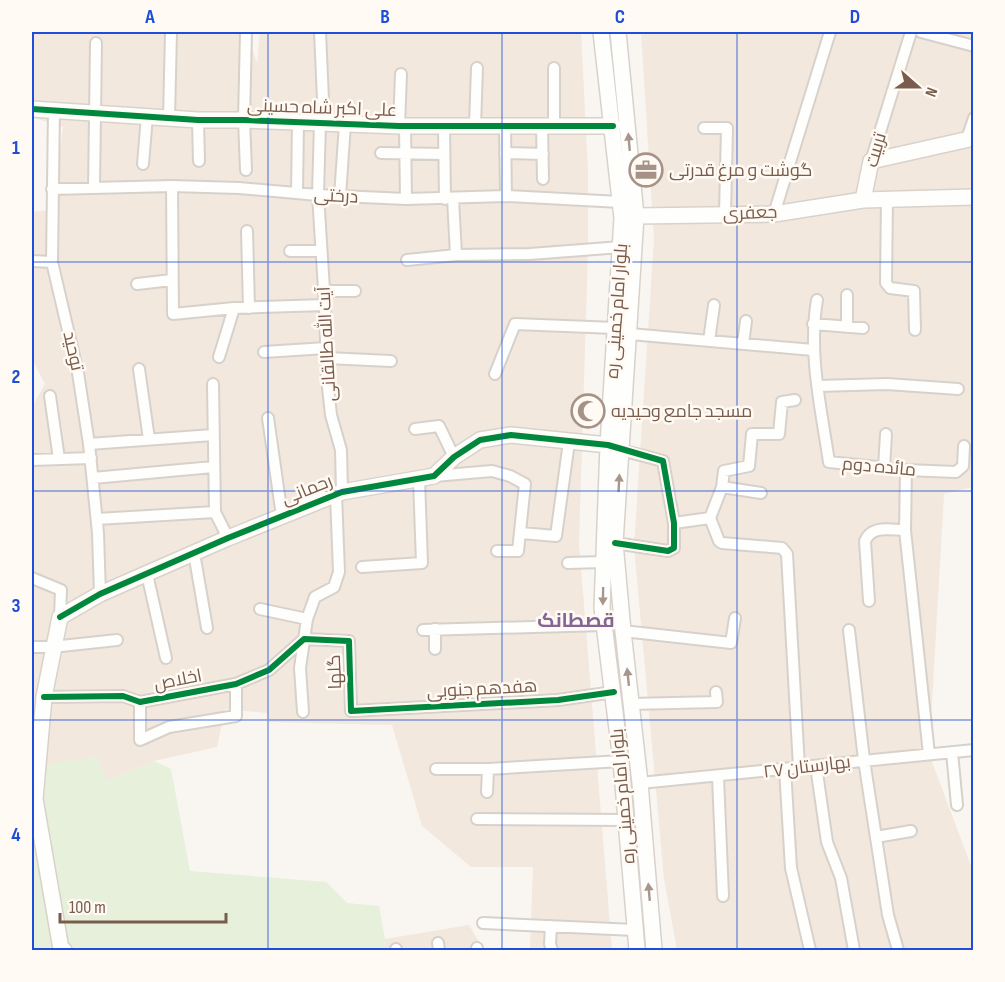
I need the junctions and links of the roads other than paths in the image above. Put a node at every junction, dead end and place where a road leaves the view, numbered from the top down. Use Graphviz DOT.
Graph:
graph roads {
  1 [pos="171,32"];
  2 [pos="246,32"];
  3 [pos="320,32"];
  4 [pos="601,32"];
  5 [pos="618,32"];
  6 [pos="830,32"];
  7 [pos="911,32"];
  8 [pos="921,32"];
  9 [pos="96,43"];
  10 [pos="974,46"];
  11 [pos="477,68"];
  12 [pos="554,68"];
  13 [pos="401,74"];
  14 [pos="32,109"];
  15 [pos="54,109"];
  16 [pos="94,113"];
  17 [pos="147,116"];
  18 [pos="169,118"];
  19 [pos="974,118"];
  20 [pos="198,120"];
  21 [pos="244,120"];
  22 [pos="298,122"];
  23 [pos="322,123"];
  24 [pos="345,123"];
  25 [pos="402,126"];
  26 [pos="444,126"];
  27 [pos="475,126"];
  28 [pos="505,126"];
  29 [pos="548,126"];
  30 [pos="613,126"];
  31 [pos="704,128"];
  32 [pos="970,138"];
  33 [pos="381,153"];
  34 [pos="505,153"];
  35 [pos="405,154"];
  36 [pos="444,154"];
  37 [pos="543,154"];
  38 [pos="199,161"];
  39 [pos="872,161"];
  40 [pos="143,164"];
  41 [pos="246,170"];
  42 [pos="543,179"];
  43 [pos="172,186"];
  44 [pos="94,188"];
  45 [pos="52,189"];
  46 [pos="297,193"];
  47 [pos="318,195"];
  48 [pos="340,196"];
  49 [pos="506,196"];
  50 [pos="974,197"];
  51 [pos="406,199"];
  52 [pos="449,199"];
  53 [pos="887,199"];
  54 [pos="863,200"];
  55 [pos="620,202"];
  56 [pos="725,214"];
  57 [pos="774,214"];
  58 [pos="636,216"];
  59 [pos="247,231"];
  60 [pos="621,247"];
  61 [pos="290,251"];
  62 [pos="321,251"];
  63 [pos="456,255"];
  64 [pos="407,260"];
  65 [pos="32,261"];
  66 [pos="52,262"];
  67 [pos="172,280"];
  68 [pos="137,284"];
  69 [pos="324,291"];
  70 [pos="355,291"];
  71 [pos="847,295"];
  72 [pos="817,300"];
  73 [pos="325,305"];
  74 [pos="714,305"];
  75 [pos="234,308"];
  76 [pos="249,308"];
  77 [pos="746,321"];
  78 [pos="813,324"];
  79 [pos="847,327"];
  80 [pos="615,328"];
  81 [pos="863,328"];
  82 [pos="915,330"];
  83 [pos="630,334"];
  84 [pos="709,341"];
  85 [pos="743,344"];
  86 [pos="813,350"];
  87 [pos="264,352"];
  88 [pos="326,353"];
  89 [pos="219,357"];
  90 [pos="391,361"];
  91 [pos="139,369"];
  92 [pos="495,374"];
  93 [pos="213,384"];
  94 [pos="818,386"];
  95 [pos="958,389"];
  96 [pos="50,396"];
  97 [pos="795,400"];
  98 [pos="268,418"];
  99 [pos="415,429"];
  100 [pos="886,434"];
  101 [pos="213,435"];
  102 [pos="149,440"];
  103 [pos="569,442"];
  104 [pos="89,444"];
  105 [pos="964,446"];
  106 [pos="614,447"];
  107 [pos="454,457"];
  108 [pos="91,458"];
  109 [pos="59,459"];
  110 [pos="32,460"];
  111 [pos="213,467"];
  112 [pos="884,468"];
  113 [pos="906,470"];
  114 [pos="434,476"];
  115 [pos="93,478"];
  116 [pos="418,479"];
  117 [pos="722,487"];
  118 [pos="339,493"];
  119 [pos="761,493"];
  120 [pos="215,512"];
  121 [pos="282,516"];
  122 [pos="710,518"];
  123 [pos="97,519"];
  124 [pos="674,523"];
  125 [pos="905,530"];
  126 [pos="521,533"];
  127 [pos="228,538"];
  128 [pos="615,543"];
  129 [pos="497,550"];
  130 [pos="194,553"];
  131 [pos="603,562"];
  132 [pos="568,563"];
  133 [pos="363,567"];
  134 [pos="147,574"];
  135 [pos="32,578"];
  136 [pos="100,594"];
  137 [pos="869,602"];
  138 [pos="260,609"];
  139 [pos="60,617"];
  140 [pos="735,618"];
  141 [pos="307,619"];
  142 [pos="603,625"];
  143 [pos="207,628"];
  144 [pos="849,630"];
  145 [pos="623,631"];
  146 [pos="304,639"];
  147 [pos="117,640"];
  148 [pos="32,647"];
  149 [pos="52,647"];
  150 [pos="435,649"];
  151 [pos="166,658"];
  152 [pos="236,684"];
  153 [pos="614,692"];
  154 [pos="716,692"];
  155 [pos="44,697"];
  156 [pos="140,702"];
  157 [pos="630,704"];
  158 [pos="351,711"];
  159 [pos="303,712"];
  160 [pos="36,733"];
  161 [pos="974,750"];
  162 [pos="952,752"];
  163 [pos="929,754"];
  164 [pos="864,760"];
  165 [pos="621,761"];
  166 [pos="816,766"];
  167 [pos="799,767"];
  168 [pos="436,769"];
  169 [pos="488,769"];
  170 [pos="785,769"];
  171 [pos="718,777"];
  172 [pos="640,783"];
  173 [pos="487,792"];
  174 [pos="33,799"];
  175 [pos="957,804"];
  176 [pos="477,819"];
  177 [pos="626,820"];
  178 [pos="911,831"];
  179 [pos="876,837"];
  180 [pos="723,896"];
  181 [pos="483,923"];
  182 [pos="551,926"];
  183 [pos="635,930"];
  184 [pos="62,950"];
  185 [pos="552,951"];
  186 [pos="637,951"];
  187 [pos="654,951"];
  188 [pos="810,951"];
  189 [pos="854,951"];
  190 [pos="898,951"];
  1 -- 18 [label="street"];
  2 -- 21 [label="street"];
  3 -- 23 [label="street, آیت الله طالقانی"];
  4 -- 30 [label="street, بلوار امام خمینی ره"];
  58 -- 5 [label="street, بلوار امام خمینی ره, one-way"];
  6 -- 57 [label="street"];
  7 -- 39 [label="street, تربیت"];
  8 -- 10 [label="street"];
  9 -- 16 [label="street"];
  11 -- 27 [label="street"];
  12 -- 29 [label="street"];
  13 -- 25 [label="street"];
  14 -- 15 [label="street, علی اکبر شاه حسینی"];
  15 -- 16 [label="street, علی اکبر شاه حسینی"];
  15 -- 45 [label="street, توحید"];
  16 -- 17 [label="street, علی اکبر شاه حسینی"];
  16 -- 44 [label="street"];
  17 -- 18 [label="street, علی اکبر شاه حسینی"];
  17 -- 40 [label="street"];
  18 -- 20 [label="street, علی اکبر شاه حسینی"];
  19 -- 32 [label="street"];
  20 -- 21 [label="street, علی اکبر شاه حسینی"];
  20 -- 38 [label="street"];
  21 -- 22 [label="street, علی اکبر شاه حسینی"];
  21 -- 41 [label="street"];
  22 -- 23 [label="street, علی اکبر شاه حسینی"];
  22 -- 46 [label="street"];
  23 -- 24 [label="street, علی اکبر شاه حسینی"];
  23 -- 47 [label="street, آیت الله طالقانی"];
  24 -- 25 [label="street, علی اکبر شاه حسینی"];
  24 -- 48 [label="street"];
  25 -- 26 [label="street, علی اکبر شاه حسینی"];
  25 -- 35 [label="street"];
  26 -- 27 [label="street, علی اکبر شاه حسینی"];
  26 -- 36 [label="street"];
  27 -- 28 [label="street, علی اکبر شاه حسینی"];
  28 -- 29 [label="street, علی اکبر شاه حسینی"];
  28 -- 34 [label="street"];
  29 -- 30 [label="street, علی اکبر شاه حسینی"];
  29 -- 37 [label="street"];
  30 -- 55 [label="street, بلوار امام خمینی ره"];
  31 -- 56 [label="street"];
  32 -- 39 [label="street"];
  33 -- 35 [label="street"];
  34 -- 37 [label="street"];
  34 -- 49 [label="street"];
  35 -- 36 [label="street"];
  35 -- 51 [label="street"];
  36 -- 52 [label="street"];
  37 -- 42 [label="street"];
  39 -- 54 [label="street, تربیت"];
  43 -- 44 [label="street, درختی"];
  43 -- 46 [label="street, درختی"];
  43 -- 67 [label="street"];
  44 -- 45 [label="street, درختی"];
  45 -- 66 [label="street, توحید"];
  46 -- 47 [label="street, درختی"];
  47 -- 48 [label="street, درختی"];
  47 -- 62 [label="street, آیت الله طالقانی"];
  48 -- 51 [label="street, درختی"];
  49 -- 52 [label="street, درختی"];
  49 -- 55 [label="street, درختی"];
  50 -- 53 [label="street, جعفری"];
  51 -- 52 [label="street, درختی"];
  52 -- 63 [label="street"];
  53 -- 54 [label="street, جعفری"];
  53 -- 82 [label="street"];
  54 -- 57 [label="street, جعفری"];
  55 -- 60 [label="street, بلوار امام خمینی ره"];
  56 -- 57 [label="street, جعفری"];
  56 -- 58 [label="street, جعفری"];
  58 -- 83 [label="street, بلوار امام خمینی ره"];
  59 -- 76 [label="street"];
  60 -- 63 [label="street"];
  60 -- 80 [label="street, بلوار امام خمینی ره"];
  61 -- 62 [label="street"];
  62 -- 69 [label="street, آیت الله طالقانی"];
  63 -- 64 [label="street"];
  65 -- 66 [label="street"];
  66 -- 104 [label="street, توحید"];
  67 -- 68 [label="street"];
  67 -- 75 [label="street"];
  69 -- 70 [label="street"];
  69 -- 73 [label="street, آیت الله طالقانی"];
  71 -- 79 [label="street"];
  72 -- 78 [label="street, مائده دوم"];
  73 -- 76 [label="street"];
  73 -- 88 [label="street, آیت الله طالقانی"];
  74 -- 84 [label="street"];
  75 -- 76 [label="street"];
  75 -- 89 [label="street"];
  77 -- 85 [label="street"];
  78 -- 79 [label="street"];
  78 -- 86 [label="street, مائده دوم"];
  79 -- 81 [label="street"];
  80 -- 92 [label="street"];
  80 -- 106 [label="street, بلوار امام خمینی ره"];
  83 -- 84 [label="street"];
  83 -- 106 [label="street, بلوار امام خمینی ره"];
  84 -- 85 [label="street"];
  85 -- 86 [label="street"];
  86 -- 94 [label="street, مائده دوم"];
  87 -- 88 [label="street"];
  88 -- 90 [label="street"];
  88 -- 118 [label="street, آیت الله طالقانی"];
  91 -- 102 [label="street"];
  93 -- 101 [label="street"];
  94 -- 95 [label="street"];
  94 -- 112 [label="street, مائده دوم"];
  96 -- 109 [label="street"];
  97 -- 117 [label="street"];
  98 -- 121 [label="street"];
  99 -- 107 [label="street"];
  100 -- 112 [label="street"];
  101 -- 102 [label="street"];
  101 -- 111 [label="street"];
  102 -- 104 [label="street"];
  103 -- 106 [label="street"];
  103 -- 107 [label="street"];
  103 -- 126 [label="street"];
  104 -- 108 [label="street, توحید"];
  105 -- 113 [label="street, مائده دوم"];
  106 -- 124 [label="street"];
  128 -- 106 [label="street, بلوار امام خمینی ره, one-way"];
  106 -- 131 [label="street, بلوار امام خمینی ره"];
  107 -- 114 [label="street"];
  108 -- 109 [label="street"];
  108 -- 115 [label="street, توحید"];
  109 -- 110 [label="street"];
  111 -- 115 [label="street"];
  111 -- 120 [label="street"];
  112 -- 113 [label="street, مائده دوم"];
  113 -- 125 [label="street"];
  114 -- 116 [label="street, رحمانی"];
  114 -- 126 [label="street"];
  115 -- 123 [label="street, توحید"];
  116 -- 118 [label="street, رحمانی"];
  116 -- 133 [label="street"];
  117 -- 119 [label="street"];
  117 -- 122 [label="street"];
  118 -- 121 [label="street, رحمانی"];
  118 -- 141 [label="street"];
  120 -- 123 [label="street"];
  120 -- 127 [label="street"];
  121 -- 127 [label="street, رحمانی"];
  122 -- 124 [label="street"];
  122 -- 167 [label="street"];
  123 -- 136 [label="street, توحید"];
  124 -- 128 [label="street"];
  125 -- 137 [label="street"];
  125 -- 163 [label="street"];
  126 -- 129 [label="street"];
  127 -- 130 [label="street, رحمانی"];
  128 -- 145 [label="street, بلوار امام خمینی ره"];
  130 -- 134 [label="street, رحمانی"];
  130 -- 143 [label="street"];
  131 -- 132 [label="street"];
  131 -- 142 [label="street, بلوار امام خمینی ره, one-way"];
  134 -- 136 [label="street, رحمانی"];
  134 -- 151 [label="street"];
  135 -- 139 [label="street"];
  136 -- 139 [label="street, رحمانی"];
  138 -- 141 [label="street"];
  139 -- 149 [label="street"];
  140 -- 145 [label="street"];
  141 -- 146 [label="street"];
  142 -- 150 [label="street"];
  142 -- 153 [label="street, بلوار امام خمینی ره"];
  144 -- 164 [label="street"];
  157 -- 145 [label="street, بلوار امام خمینی ره, one-way"];
  146 -- 152 [label="street, اخلاص"];
  146 -- 158 [label="street, گلها"];
  146 -- 159 [label="street"];
  147 -- 149 [label="street"];
  148 -- 149 [label="street"];
  149 -- 155 [label="street"];
  152 -- 156 [label="street, اخلاص"];
  152 -- 156 [label="street"];
  153 -- 158 [label="street, هفدهم جنوبی"];
  153 -- 165 [label="street, بلوار امام خمینی ره"];
  154 -- 157 [label="street"];
  155 -- 156 [label="street, اخلاص"];
  155 -- 160 [label="street"];
  157 -- 172 [label="street, بلوار امام خمینی ره"];
  160 -- 174 [label="street"];
  161 -- 162 [label="street, بهارستان ۲۷"];
  162 -- 163 [label="street, بهارستان ۲۷"];
  162 -- 175 [label="street"];
  163 -- 164 [label="street, بهارستان ۲۷"];
  164 -- 166 [label="street, بهارستان ۲۷"];
  164 -- 179 [label="street"];
  165 -- 169 [label="street"];
  165 -- 177 [label="street, بلوار امام خمینی ره"];
  166 -- 167 [label="street, بهارستان ۲۷"];
  166 -- 189 [label="street"];
  167 -- 170 [label="street, بهارستان ۲۷"];
  168 -- 169 [label="street"];
  169 -- 173 [label="street"];
  170 -- 171 [label="street, بهارستان ۲۷"];
  170 -- 188 [label="street"];
  171 -- 172 [label="street, بهارستان ۲۷"];
  171 -- 180 [label="street"];
  187 -- 172 [label="street, بلوار امام خمینی ره, one-way"];
  174 -- 184 [label="street"];
  176 -- 177 [label="street"];
  177 -- 183 [label="street, بلوار امام خمینی ره"];
  178 -- 179 [label="street"];
  179 -- 190 [label="street"];
  181 -- 182 [label="street"];
  182 -- 183 [label="street"];
  182 -- 185 [label="street"];
  183 -- 186 [label="street, بلوار امام خمینی ره"];
}
